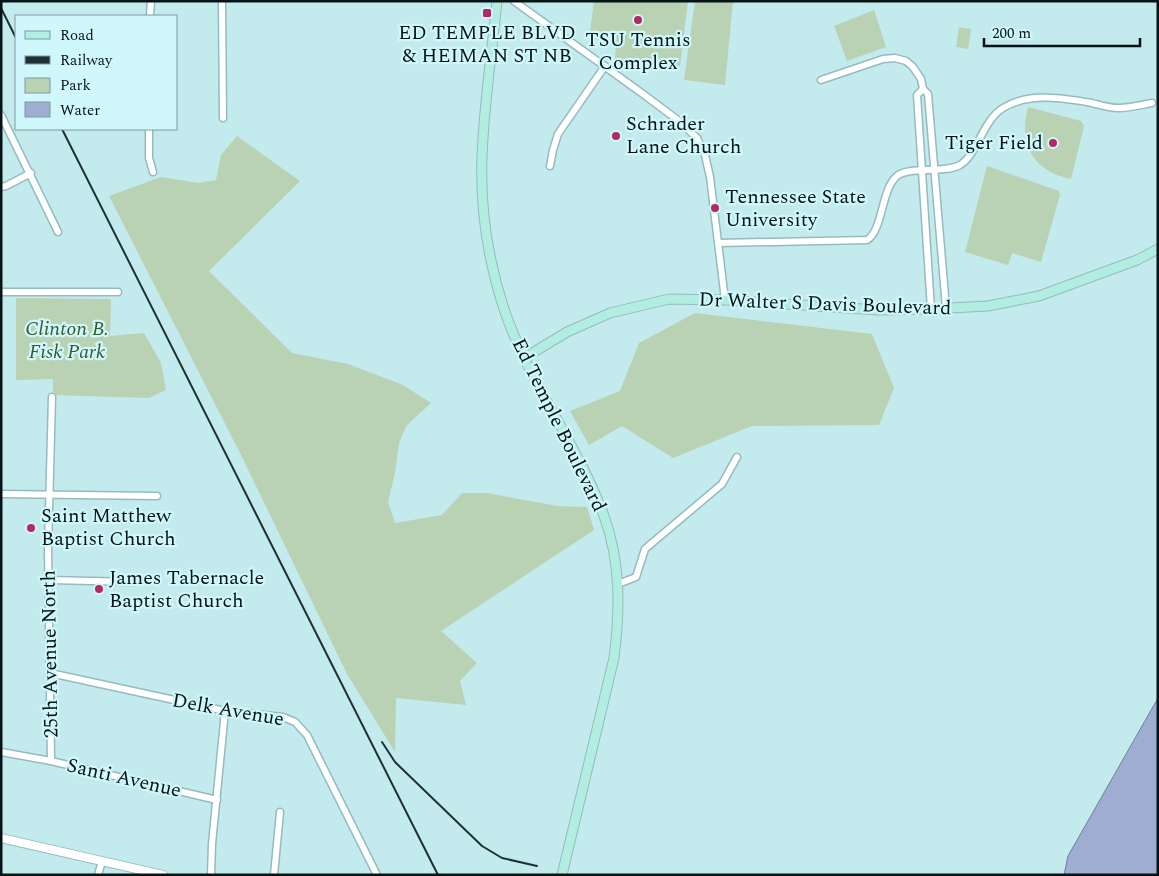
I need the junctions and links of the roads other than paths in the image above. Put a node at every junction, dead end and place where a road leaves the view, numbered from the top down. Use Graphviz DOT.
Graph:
graph roads {
  1 [pos="150,1"];
  2 [pos="222,1"];
  3 [pos="497,1"];
  4 [pos="514,1"];
  5 [pos="150,15"];
  6 [pos="605,66"];
  7 [pos="821,80"];
  8 [pos="923,89"];
  9 [pos="1152,103"];
  10 [pos="1,115"];
  11 [pos="223,118"];
  12 [pos="149,130"];
  13 [pos="550,166"];
  14 [pos="934,170"];
  15 [pos="922,171"];
  16 [pos="153,172"];
  17 [pos="31,173"];
  18 [pos="1,187"];
  19 [pos="58,232"];
  20 [pos="719,243"];
  21 [pos="1158,249"];
  22 [pos="1,292"];
  23 [pos="118,292"];
  24 [pos="725,300"];
  25 [pos="946,308"];
  26 [pos="931,309"];
  27 [pos="524,358"];
  28 [pos="52,397"];
  29 [pos="737,457"];
  30 [pos="1,494"];
  31 [pos="49,494"];
  32 [pos="158,496"];
  33 [pos="50,580"];
  34 [pos="134,582"];
  35 [pos="618,584"];
  36 [pos="50,673"];
  37 [pos="225,712"];
  38 [pos="1,752"];
  39 [pos="51,761"];
  40 [pos="217,800"];
  41 [pos="280,812"];
  42 [pos="1,838"];
  43 [pos="102,861"];
  44 [pos="98,875"];
  45 [pos="163,875"];
  46 [pos="211,875"];
  47 [pos="274,875"];
  48 [pos="377,875"];
  49 [pos="562,875"];
  1 -- 5 [label="street"];
  2 -- 11 [label="street"];
  3 -- 27 [label="main road, Ed Temple Boulevard"];
  4 -- 6 [label="street"];
  6 -- 13 [label="street"];
  6 -- 20 [label="street"];
  7 -- 8 [label="street"];
  8 -- 14 [label="street"];
  8 -- 15 [label="street"];
  9 -- 14 [label="street"];
  10 -- 17 [label="street"];
  12 -- 16 [label="street"];
  14 -- 15 [label="street"];
  14 -- 25 [label="street"];
  15 -- 20 [label="street"];
  15 -- 26 [label="street"];
  17 -- 18 [label="street"];
  17 -- 19 [label="street"];
  20 -- 24 [label="street"];
  21 -- 25 [label="main road, Dr Walter S Davis Boulevard"];
  22 -- 23 [label="street"];
  24 -- 26 [label="main road, Dr Walter S Davis Boulevard"];
  24 -- 27 [label="main road, Dr Walter S Davis Boulevard"];
  25 -- 26 [label="main road, Dr Walter S Davis Boulevard"];
  27 -- 35 [label="main road, Ed Temple Boulevard"];
  28 -- 31 [label="street, 25th Avenue North"];
  29 -- 35 [label="street"];
  30 -- 31 [label="street"];
  31 -- 32 [label="street"];
  31 -- 33 [label="street, 25th Avenue North"];
  33 -- 34 [label="street"];
  33 -- 36 [label="street, 25th Avenue North"];
  35 -- 49 [label="main road, Ed Temple Boulevard"];
  36 -- 37 [label="street, Delk Avenue"];
  36 -- 39 [label="street, 25th Avenue North"];
  37 -- 40 [label="street"];
  37 -- 48 [label="street, Delk Avenue"];
  38 -- 39 [label="street, Santi Avenue"];
  39 -- 40 [label="street, Santi Avenue"];
  40 -- 46 [label="street"];
  41 -- 47 [label="street"];
  42 -- 43 [label="street"];
  43 -- 44 [label="street"];
  43 -- 45 [label="street"];
}
